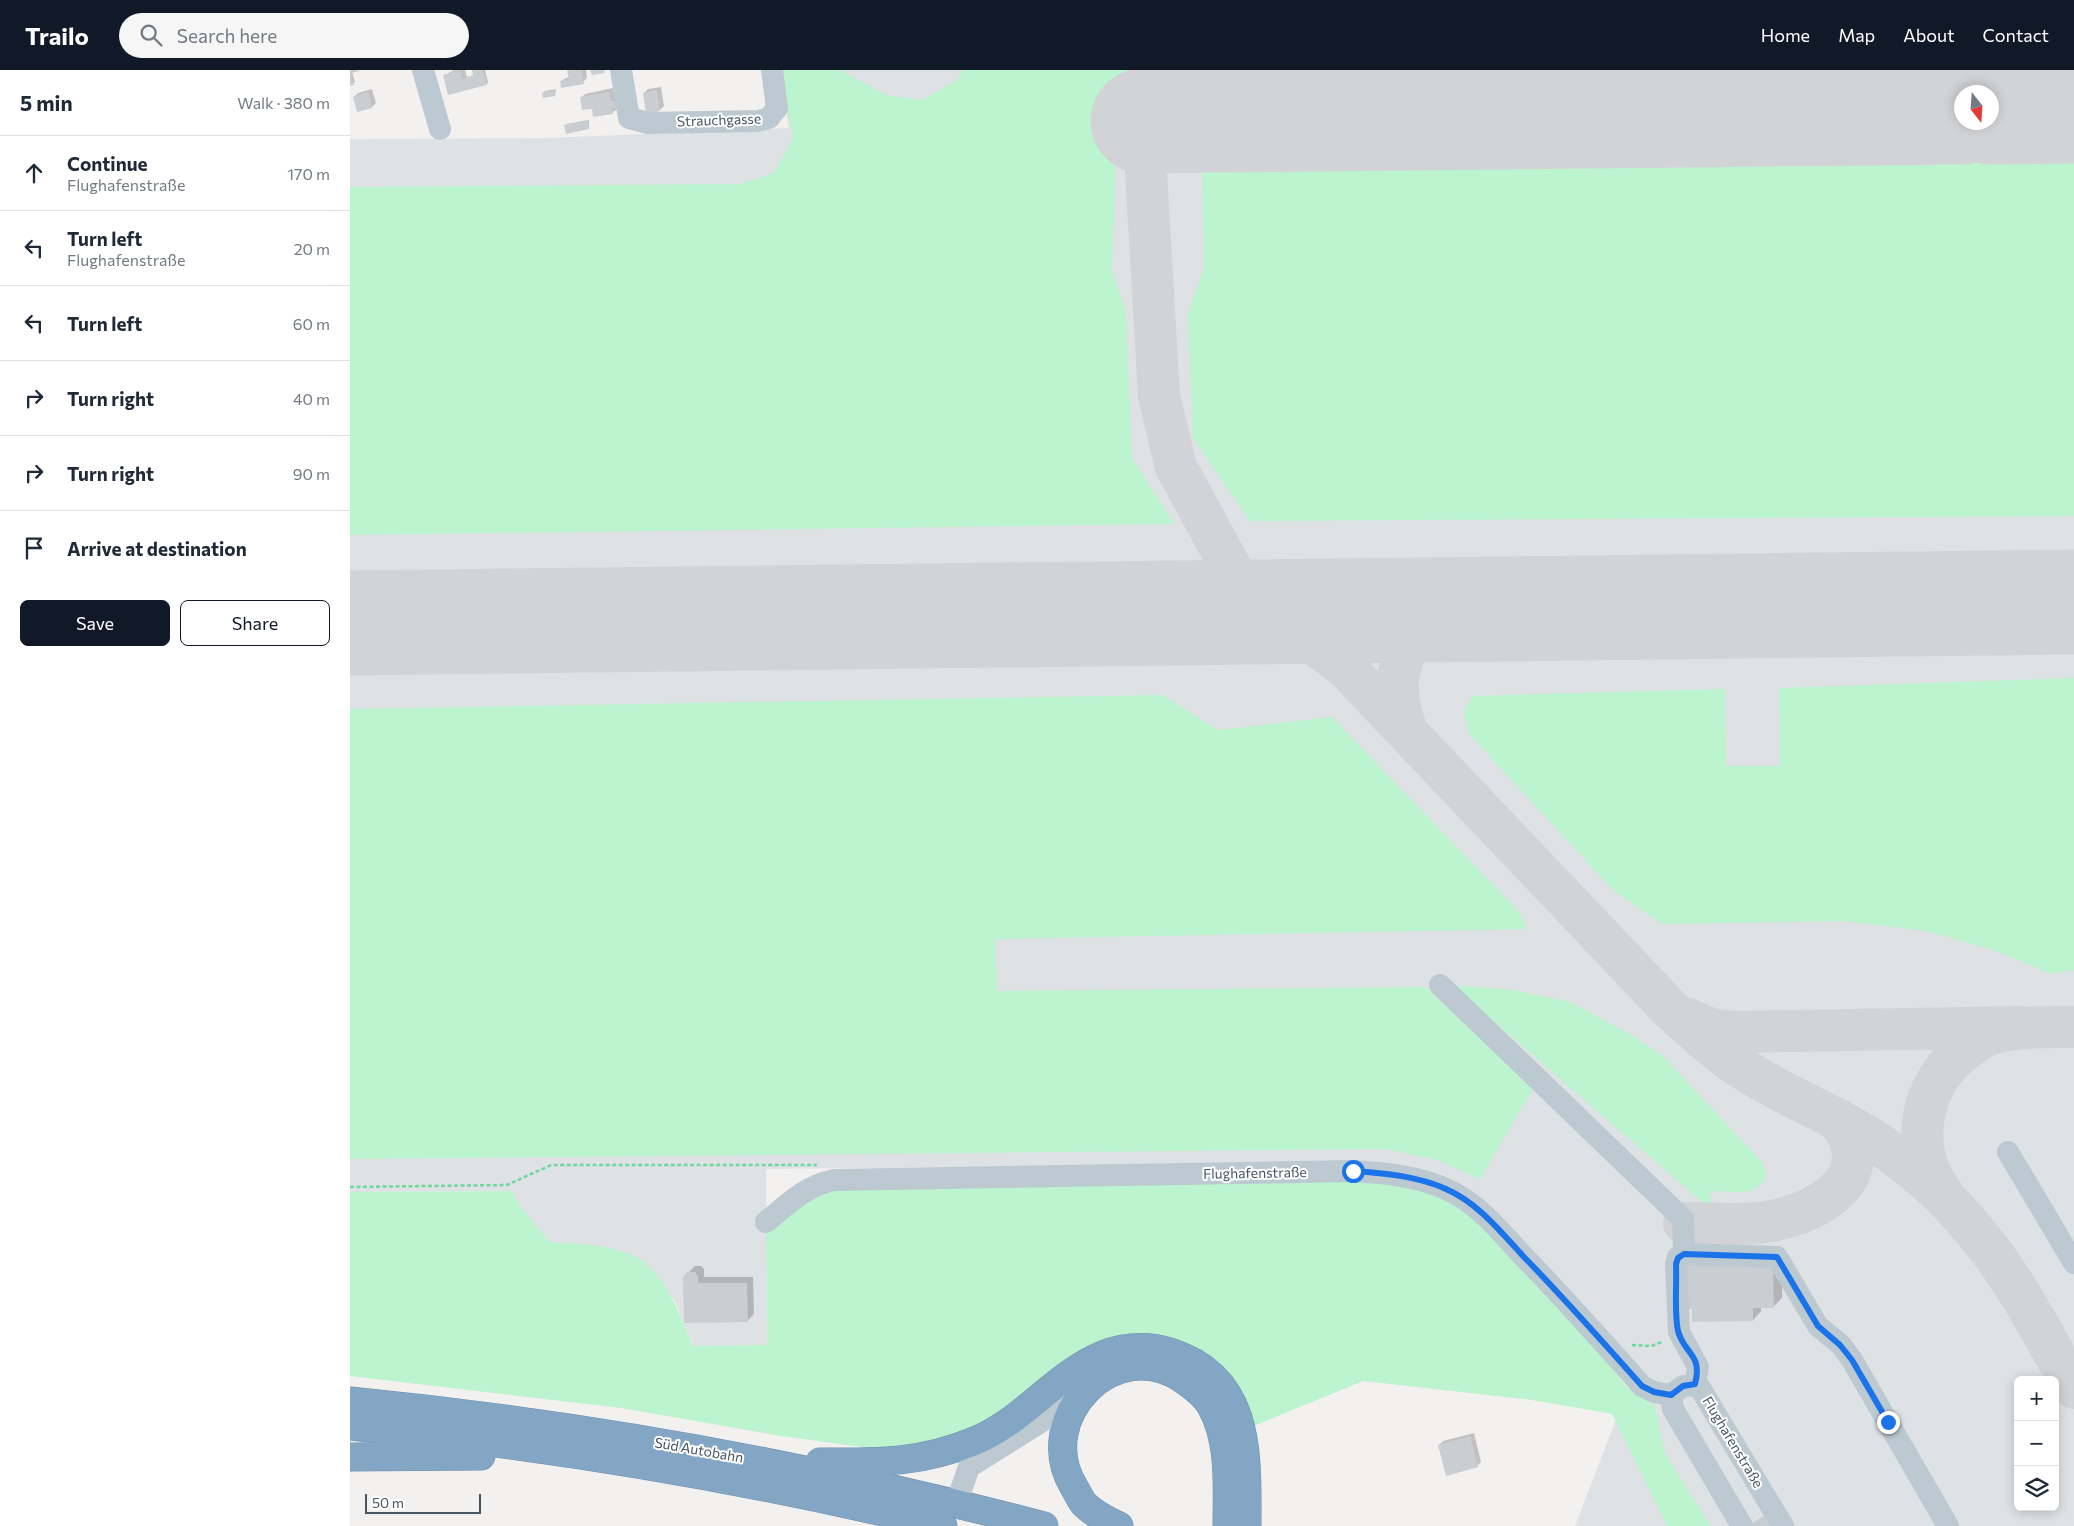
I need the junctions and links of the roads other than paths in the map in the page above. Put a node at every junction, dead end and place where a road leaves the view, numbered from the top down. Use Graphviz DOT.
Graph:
graph roads {
  1 [pos="423,70"];
  2 [pos="621,70"];
  3 [pos="772,70"];
  4 [pos="440,129"];
  5 [pos="1440,986"];
  6 [pos="2008,1152"];
  7 [pos="766,1222"];
  8 [pos="1684,1254"];
  9 [pos="2074,1263"];
  10 [pos="1695,1384"];
  11 [pos="1671,1395"];
  12 [pos="1079,1398"];
  13 [pos="350,1401"];
  14 [pos="350,1426"];
  15 [pos="549,1450"];
  16 [pos="350,1457"];
  17 [pos="766,1462"];
  18 [pos="950,1515"];
  19 [pos="1044,1526"];
  20 [pos="1119,1526"];
  21 [pos="1227,1526"];
  22 [pos="1247,1526"];
  23 [pos="1742,1526"];
  24 [pos="1783,1526"];
  25 [pos="1948,1526"];
  1 -- 4 [label="street"];
  2 -- 3 [label="street, Strauchgasse"];
  5 -- 8 [label="street"];
  6 -- 9 [label="street"];
  7 -- 11 [label="street, Flughafenstraße"];
  8 -- 10 [label="street"];
  8 -- 25 [label="street"];
  10 -- 11 [label="street, Flughafenstraße"];
  10 -- 24 [label="street, Flughafenstraße"];
  11 -- 23 [label="street"];
  12 -- 18 [label="street"];
  12 -- 20 [label="highway"];
  12 -- 21 [label="highway"];
  13 -- 17 [label="highway, Süd Autobahn"];
  14 -- 15 [label="highway, Süd Autobahn"];
  15 -- 16 [label="highway"];
  15 -- 18 [label="highway, Süd Autobahn"];
  17 -- 18 [label="highway, Süd Autobahn"];
  17 -- 22 [label="highway"];
  18 -- 19 [label="highway, Süd Autobahn"];
}
